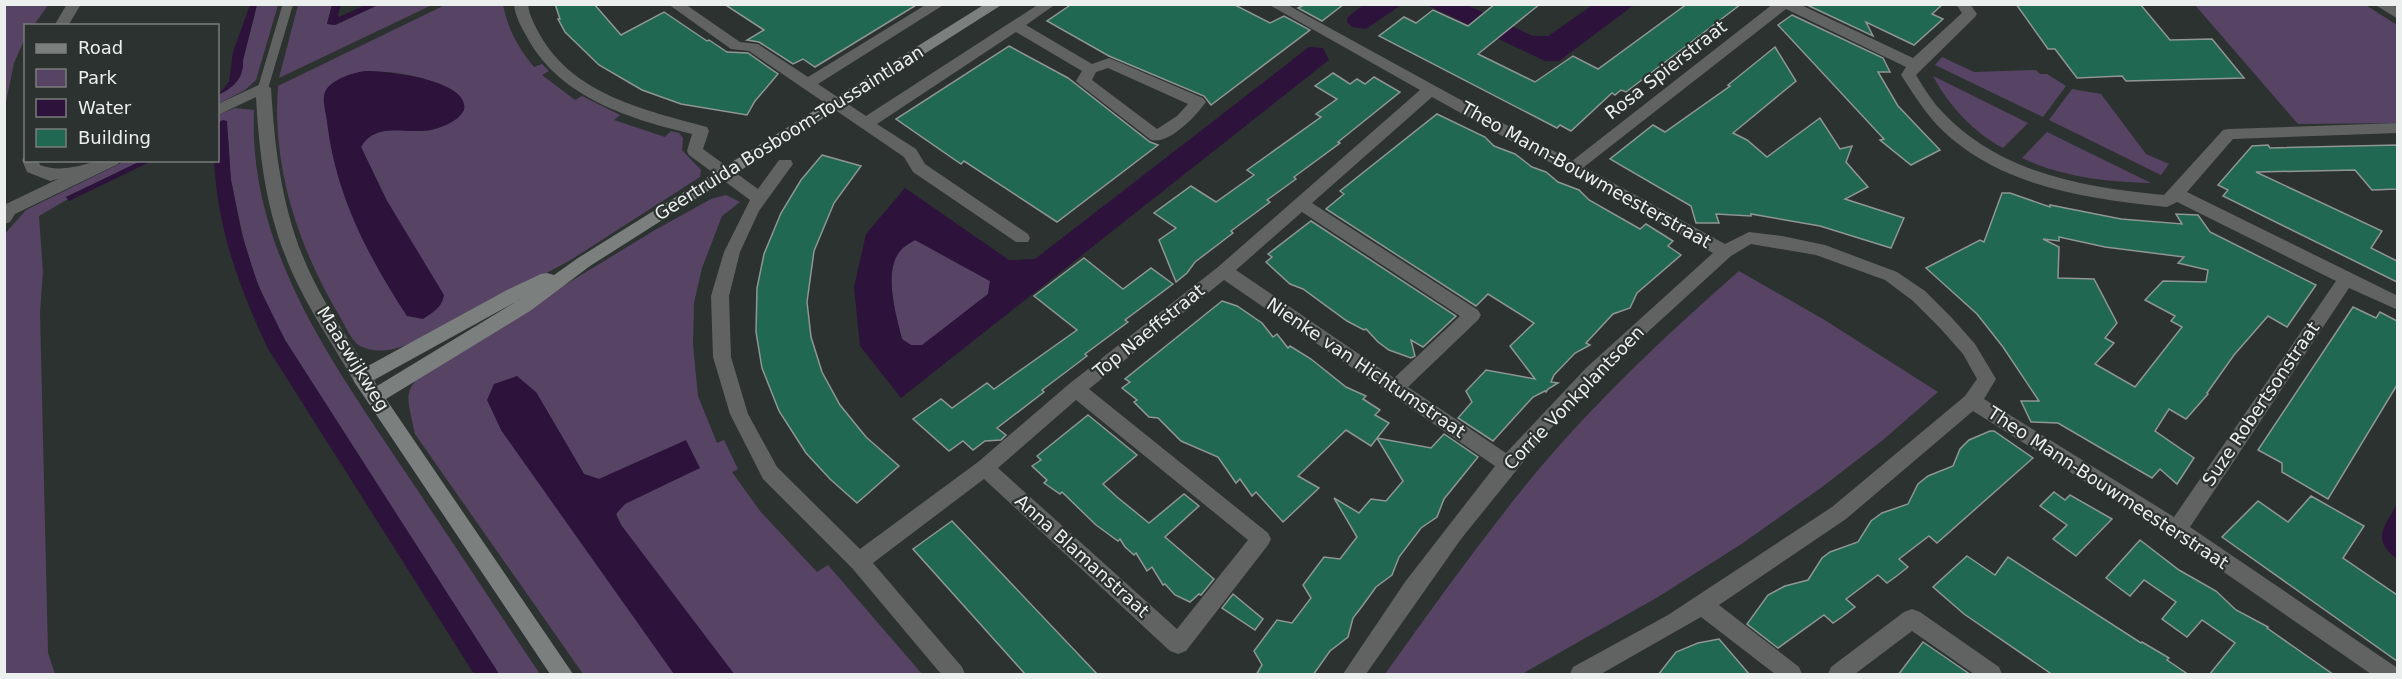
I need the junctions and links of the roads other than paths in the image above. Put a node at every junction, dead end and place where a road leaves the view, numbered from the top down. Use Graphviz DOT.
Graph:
graph roads {
  1 [pos="74,4"];
  2 [pos="288,4"];
  3 [pos="521,4"];
  4 [pos="675,4"];
  5 [pos="938,4"];
  6 [pos="996,4"];
  7 [pos="1048,4"];
  8 [pos="1275,4"];
  9 [pos="1785,4"];
  10 [pos="1963,4"];
  11 [pos="2381,4"];
  12 [pos="2397,15"];
  13 [pos="63,24"];
  14 [pos="1015,25"];
  15 [pos="1915,65"];
  16 [pos="1090,69"];
  17 [pos="809,83"];
  18 [pos="263,88"];
  19 [pos="1431,89"];
  20 [pos="837,103"];
  21 [pos="219,110"];
  22 [pos="867,123"];
  23 [pos="2397,129"];
  24 [pos="31,162"];
  25 [pos="108,162"];
  26 [pos="784,164"];
  27 [pos="1574,167"];
  28 [pos="93,169"];
  29 [pos="724,174"];
  30 [pos="2176,194"];
  31 [pos="759,198"];
  32 [pos="1301,203"];
  33 [pos="4,218"];
  34 [pos="1022,238"];
  35 [pos="1725,252"];
  36 [pos="584,262"];
  37 [pos="1224,271"];
  38 [pos="2346,279"];
  39 [pos="2397,304"];
  40 [pos="362,378"];
  41 [pos="1396,387"];
  42 [pos="1076,389"];
  43 [pos="376,396"];
  44 [pos="1972,401"];
  45 [pos="1508,465"];
  46 [pos="985,468"];
  47 [pos="2177,529"];
  48 [pos="859,562"];
  49 [pos="1701,604"];
  50 [pos="562,675"];
  51 [pos="954,675"];
  52 [pos="1354,675"];
  53 [pos="1581,675"];
  54 [pos="1791,675"];
  55 [pos="1839,675"];
  56 [pos="1991,675"];
  57 [pos="2388,675"];
  1 -- 13 [label="street"];
  2 -- 18 [label="lane, Maaswijkweg"];
  3 -- 29 [label="street"];
  4 -- 17 [label="street"];
  5 -- 17 [label="street"];
  6 -- 20 [label="street, Geertruida Bosboom-Toussaintlaan"];
  7 -- 14 [label="street"];
  8 -- 19 [label="street, Theo Mann-Bouwmeesterstraat"];
  9 -- 15 [label="street"];
  9 -- 27 [label="street, Rosa Spierstraat"];
  10 -- 15 [label="street"];
  11 -- 12 [label="street"];
  14 -- 16 [label="street"];
  14 -- 22 [label="street"];
  15 -- 30 [label="street"];
  16 -- 16 [label="street"];
  17 -- 20 [label="street"];
  18 -- 21 [label="street"];
  18 -- 40 [label="street, Maaswijkweg"];
  19 -- 27 [label="street, Theo Mann-Bouwmeesterstraat"];
  19 -- 32 [label="street, Top Naeffstraat"];
  20 -- 22 [label="street"];
  20 -- 29 [label="street, Geertruida Bosboom-Toussaintlaan"];
  22 -- 34 [label="street"];
  23 -- 30 [label="street"];
  24 -- 28 [label="street"];
  25 -- 28 [label="street"];
  26 -- 31 [label="street"];
  27 -- 35 [label="street, Theo Mann-Bouwmeesterstraat"];
  28 -- 33 [label="street"];
  29 -- 31 [label="street"];
  29 -- 36 [label="street, Geertruida Bosboom-Toussaintlaan"];
  30 -- 38 [label="street"];
  31 -- 48 [label="street"];
  32 -- 37 [label="street, Top Naeffstraat"];
  32 -- 41 [label="street"];
  35 -- 44 [label="street, Theo Mann-Bouwmeesterstraat"];
  35 -- 45 [label="street, Corrie Vonkplantsoen"];
  36 -- 40 [label="street, Geertruida Bosboom-Toussaintlaan"];
  36 -- 43 [label="street, Geertruida Bosboom-Toussaintlaan"];
  37 -- 41 [label="street, Nienke van Hichtumstraat"];
  37 -- 42 [label="street, Top Naeffstraat"];
  38 -- 39 [label="street"];
  38 -- 47 [label="street, Suze Robertsonstraat"];
  40 -- 43 [label="street, Maaswijkweg"];
  41 -- 45 [label="street, Nienke van Hichtumstraat"];
  42 -- 46 [label="street, Top Naeffstraat"];
  42 -- 46 [label="street, Anna Blamanstraat"];
  43 -- 50 [label="street, Maaswijkweg"];
  44 -- 47 [label="street, Theo Mann-Bouwmeesterstraat"];
  44 -- 49 [label="street"];
  45 -- 52 [label="street, Corrie Vonkplantsoen"];
  46 -- 48 [label="street, Top Naeffstraat"];
  47 -- 57 [label="street, Theo Mann-Bouwmeesterstraat"];
  48 -- 51 [label="street"];
  49 -- 53 [label="street"];
  49 -- 54 [label="street"];
  55 -- 56 [label="street"];
}
